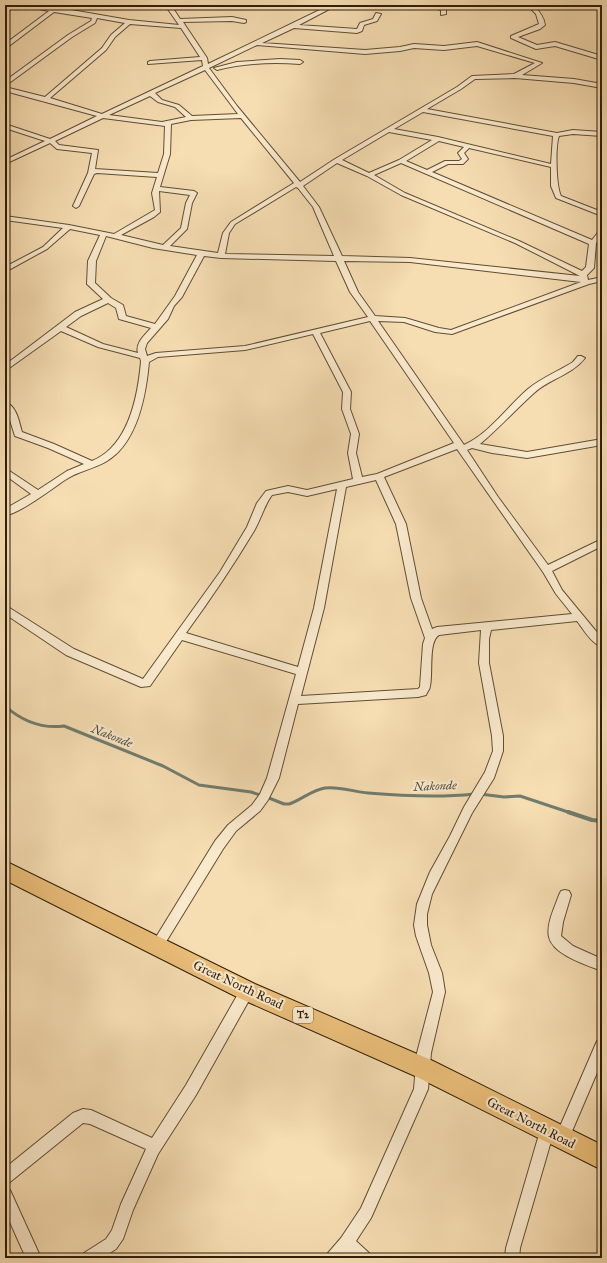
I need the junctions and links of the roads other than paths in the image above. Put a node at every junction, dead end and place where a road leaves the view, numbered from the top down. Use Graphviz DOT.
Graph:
graph roads {
  1 [pos="13,5"];
  2 [pos="23,5"];
  3 [pos="168,5"];
  4 [pos="334,5"];
  5 [pos="427,5"];
  6 [pos="530,5"];
  7 [pos="34,6"];
  8 [pos="54,10"];
  9 [pos="5,12"];
  10 [pos="378,14"];
  11 [pos="443,14"];
  12 [pos="95,16"];
  13 [pos="244,21"];
  14 [pos="129,22"];
  15 [pos="181,24"];
  16 [pos="293,26"];
  17 [pos="524,42"];
  18 [pos="257,44"];
  19 [pos="276,44"];
  20 [pos="517,45"];
  21 [pos="5,47"];
  22 [pos="511,48"];
  23 [pos="505,52"];
  24 [pos="204,58"];
  25 [pos="602,58"];
  26 [pos="280,61"];
  27 [pos="300,62"];
  28 [pos="150,63"];
  29 [pos="208,69"];
  30 [pos="514,76"];
  31 [pos="5,84"];
  32 [pos="602,86"];
  33 [pos="5,89"];
  34 [pos="151,93"];
  35 [pos="46,99"];
  36 [pos="422,110"];
  37 [pos="103,116"];
  38 [pos="243,116"];
  39 [pos="190,118"];
  40 [pos="162,124"];
  41 [pos="5,126"];
  42 [pos="390,130"];
  43 [pos="602,134"];
  44 [pos="557,135"];
  45 [pos="438,139"];
  46 [pos="51,141"];
  47 [pos="468,146"];
  48 [pos="336,160"];
  49 [pos="401,161"];
  50 [pos="5,162"];
  51 [pos="553,166"];
  52 [pos="427,172"];
  53 [pos="90,173"];
  54 [pos="160,175"];
  55 [pos="369,175"];
  56 [pos="298,185"];
  57 [pos="156,189"];
  58 [pos="76,206"];
  59 [pos="602,214"];
  60 [pos="5,218"];
  61 [pos="69,226"];
  62 [pos="602,231"];
  63 [pos="104,234"];
  64 [pos="115,236"];
  65 [pos="593,243"];
  66 [pos="164,248"];
  67 [pos="201,254"];
  68 [pos="220,256"];
  69 [pos="339,258"];
  70 [pos="5,270"];
  71 [pos="584,278"];
  72 [pos="602,279"];
  73 [pos="108,300"];
  74 [pos="372,318"];
  75 [pos="60,327"];
  76 [pos="156,327"];
  77 [pos="315,331"];
  78 [pos="581,358"];
  79 [pos="144,359"];
  80 [pos="5,369"];
  81 [pos="5,405"];
  82 [pos="601,444"];
  83 [pos="472,445"];
  84 [pos="460,447"];
  85 [pos="91,464"];
  86 [pos="5,471"];
  87 [pos="379,476"];
  88 [pos="358,481"];
  89 [pos="342,485"];
  90 [pos="38,494"];
  91 [pos="5,513"];
  92 [pos="602,542"];
  93 [pos="546,570"];
  94 [pos="5,608"];
  95 [pos="580,616"];
  96 [pos="488,626"];
  97 [pos="591,633"];
  98 [pos="602,634"];
  99 [pos="178,635"];
  100 [pos="430,638"];
  101 [pos="602,644"];
  102 [pos="301,672"];
  103 [pos="294,700"];
  104 [pos="5,870"];
  105 [pos="565,895"];
  106 [pos="157,946"];
  107 [pos="602,965"];
  108 [pos="247,991"];
  109 [pos="602,1046"];
  110 [pos="423,1068"];
  111 [pos="554,1134"];
  112 [pos="155,1146"];
  113 [pos="602,1158"];
  114 [pos="5,1177"];
  115 [pos="5,1195"];
  116 [pos="346,1243"];
  117 [pos="34,1258"];
  118 [pos="89,1258"];
  119 [pos="333,1258"];
  120 [pos="364,1258"];
  121 [pos="512,1258"];
  1 -- 9 [label="street"];
  2 -- 7 [label="street"];
  3 -- 15 [label="street"];
  4 -- 16 [label="street"];
  5 -- 11 [label="street"];
  6 -- 17 [label="street"];
  7 -- 8 [label="street"];
  8 -- 12 [label="street"];
  8 -- 21 [label="street"];
  10 -- 16 [label="street"];
  12 -- 14 [label="street"];
  12 -- 31 [label="street"];
  13 -- 15 [label="street"];
  14 -- 15 [label="street"];
  14 -- 35 [label="street"];
  15 -- 24 [label="street"];
  16 -- 18 [label="street"];
  17 -- 20 [label="street"];
  17 -- 25 [label="street"];
  18 -- 19 [label="street"];
  18 -- 29 [label="street"];
  19 -- 23 [label="street"];
  19 -- 26 [label="street"];
  22 -- 23 [label="street"];
  23 -- 30 [label="street"];
  24 -- 28 [label="street"];
  24 -- 29 [label="street"];
  26 -- 27 [label="street"];
  26 -- 29 [label="street"];
  29 -- 34 [label="street"];
  29 -- 38 [label="street"];
  30 -- 32 [label="street"];
  30 -- 36 [label="street"];
  33 -- 35 [label="street"];
  34 -- 37 [label="street"];
  34 -- 39 [label="street"];
  35 -- 37 [label="street"];
  36 -- 42 [label="street"];
  36 -- 44 [label="street"];
  37 -- 40 [label="street"];
  37 -- 46 [label="street"];
  38 -- 39 [label="street"];
  38 -- 56 [label="street"];
  39 -- 40 [label="street"];
  40 -- 54 [label="street"];
  41 -- 46 [label="street"];
  42 -- 45 [label="street"];
  42 -- 48 [label="street"];
  43 -- 44 [label="street"];
  44 -- 51 [label="street"];
  45 -- 47 [label="street"];
  45 -- 49 [label="street"];
  46 -- 50 [label="street"];
  46 -- 53 [label="street"];
  47 -- 51 [label="street"];
  47 -- 52 [label="street"];
  48 -- 55 [label="street"];
  48 -- 56 [label="street"];
  49 -- 52 [label="street"];
  49 -- 55 [label="street"];
  51 -- 59 [label="street"];
  52 -- 65 [label="street"];
  53 -- 54 [label="street"];
  53 -- 58 [label="street"];
  54 -- 57 [label="street"];
  55 -- 71 [label="street"];
  56 -- 68 [label="street"];
  56 -- 69 [label="street"];
  57 -- 64 [label="street"];
  57 -- 66 [label="street"];
  60 -- 61 [label="street"];
  61 -- 63 [label="street"];
  61 -- 70 [label="street"];
  62 -- 65 [label="street"];
  63 -- 64 [label="street"];
  63 -- 73 [label="street"];
  64 -- 66 [label="street"];
  65 -- 71 [label="street"];
  66 -- 67 [label="street"];
  67 -- 68 [label="street"];
  67 -- 76 [label="street"];
  68 -- 69 [label="street"];
  69 -- 71 [label="street"];
  69 -- 74 [label="street"];
  71 -- 72 [label="street"];
  71 -- 74 [label="street"];
  73 -- 75 [label="street"];
  73 -- 76 [label="street"];
  74 -- 77 [label="street"];
  74 -- 84 [label="street"];
  75 -- 79 [label="street"];
  75 -- 80 [label="street"];
  76 -- 79 [label="street"];
  77 -- 79 [label="street"];
  77 -- 88 [label="street"];
  78 -- 83 [label="street"];
  79 -- 85 [label="street"];
  81 -- 85 [label="street"];
  82 -- 83 [label="street"];
  83 -- 84 [label="street"];
  84 -- 87 [label="street"];
  84 -- 93 [label="street"];
  85 -- 90 [label="street"];
  86 -- 90 [label="street"];
  87 -- 88 [label="street"];
  87 -- 100 [label="street"];
  88 -- 89 [label="street"];
  89 -- 99 [label="street"];
  89 -- 102 [label="street"];
  90 -- 91 [label="street"];
  92 -- 93 [label="street"];
  93 -- 95 [label="street"];
  94 -- 99 [label="street"];
  95 -- 96 [label="street"];
  95 -- 97 [label="street"];
  96 -- 100 [label="street"];
  96 -- 110 [label="street"];
  97 -- 98 [label="street"];
  97 -- 101 [label="street"];
  99 -- 102 [label="street"];
  100 -- 103 [label="street"];
  102 -- 103 [label="street"];
  103 -- 106 [label="street"];
  104 -- 106 [label="highway, Great North Road / T2"];
  105 -- 107 [label="street"];
  106 -- 108 [label="highway, Great North Road / T2"];
  108 -- 110 [label="highway, Great North Road / T2"];
  108 -- 112 [label="street"];
  109 -- 111 [label="street"];
  110 -- 111 [label="highway, Great North Road / T2"];
  110 -- 116 [label="street"];
  111 -- 113 [label="highway, Great North Road / T2"];
  111 -- 121 [label="street"];
  112 -- 114 [label="street"];
  112 -- 118 [label="street"];
  115 -- 117 [label="street"];
  116 -- 119 [label="street"];
  116 -- 120 [label="street"];
}
